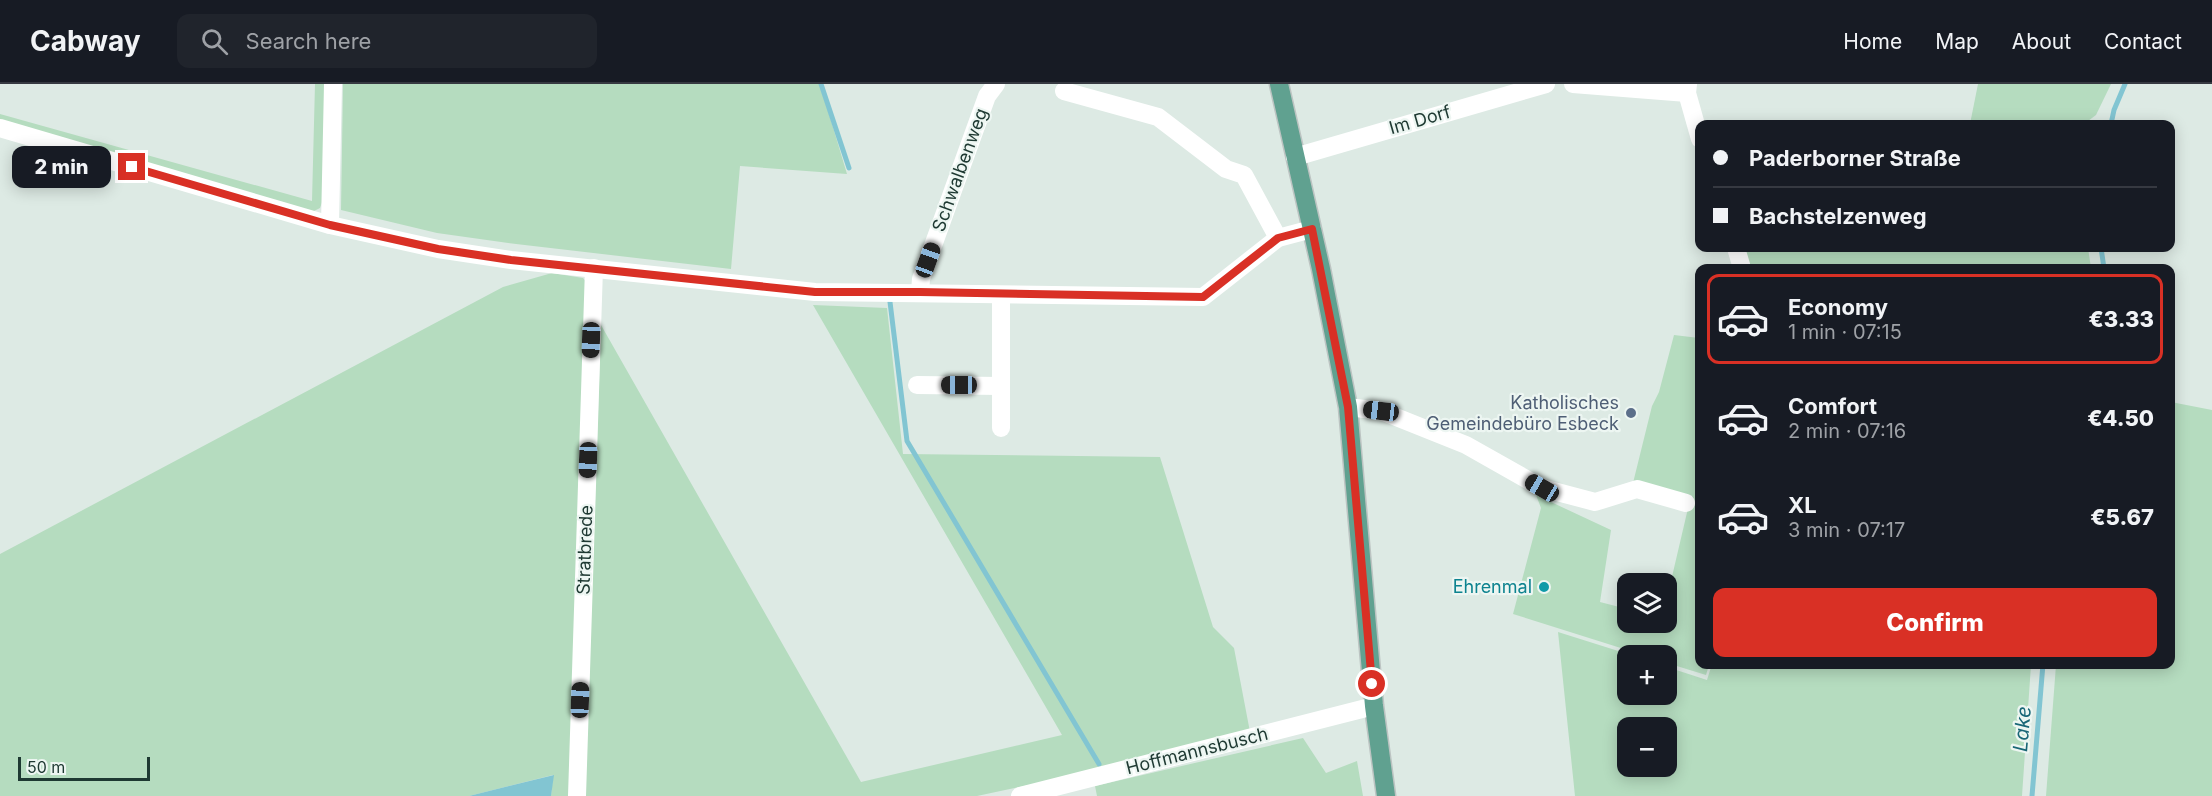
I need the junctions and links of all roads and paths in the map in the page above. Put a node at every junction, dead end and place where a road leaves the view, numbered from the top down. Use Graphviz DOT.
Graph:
graph roads {
  1 [pos="333,84"];
  2 [pos="996,84"];
  3 [pos="1279,84"];
  4 [pos="1546,84"];
  5 [pos="1573,84"];
  6 [pos="1688,88"];
  7 [pos="1064,91"];
  8 [pos="1485,92"];
  9 [pos="1696,120"];
  10 [pos="0,128"];
  11 [pos="1295,157"];
  12 [pos="330,225"];
  13 [pos="1312,229"];
  14 [pos="1278,238"];
  15 [pos="594,268"];
  16 [pos="920,292"];
  17 [pos="1001,295"];
  18 [pos="916,385"];
  19 [pos="1001,386"];
  20 [pos="1348,407"];
  21 [pos="1001,428"];
  22 [pos="1686,503"];
  23 [pos="1374,706"];
  24 [pos="577,796"];
  25 [pos="1020,796"];
  26 [pos="1386,796"];
  1 -- 12 [label="street"];
  2 -- 16 [label="street, Schwalbenweg"];
  3 -- 11 [label="main road"];
  4 -- 8 [label="street, Im Dorf"];
  5 -- 6 [label="street"];
  6 -- 9 [label="street"];
  7 -- 14 [label="street"];
  8 -- 11 [label="street, Im Dorf"];
  10 -- 12 [label="street"];
  11 -- 13 [label="main road"];
  12 -- 15 [label="street"];
  13 -- 14 [label="street"];
  13 -- 20 [label="main road"];
  14 -- 17 [label="street"];
  15 -- 16 [label="street"];
  15 -- 24 [label="street, Stratbrede"];
  16 -- 17 [label="street"];
  17 -- 19 [label="street"];
  18 -- 19 [label="street"];
  19 -- 21 [label="street"];
  20 -- 22 [label="street"];
  20 -- 23 [label="main road"];
  23 -- 25 [label="street, Hoffmannsbusch"];
  23 -- 26 [label="main road"];
}
